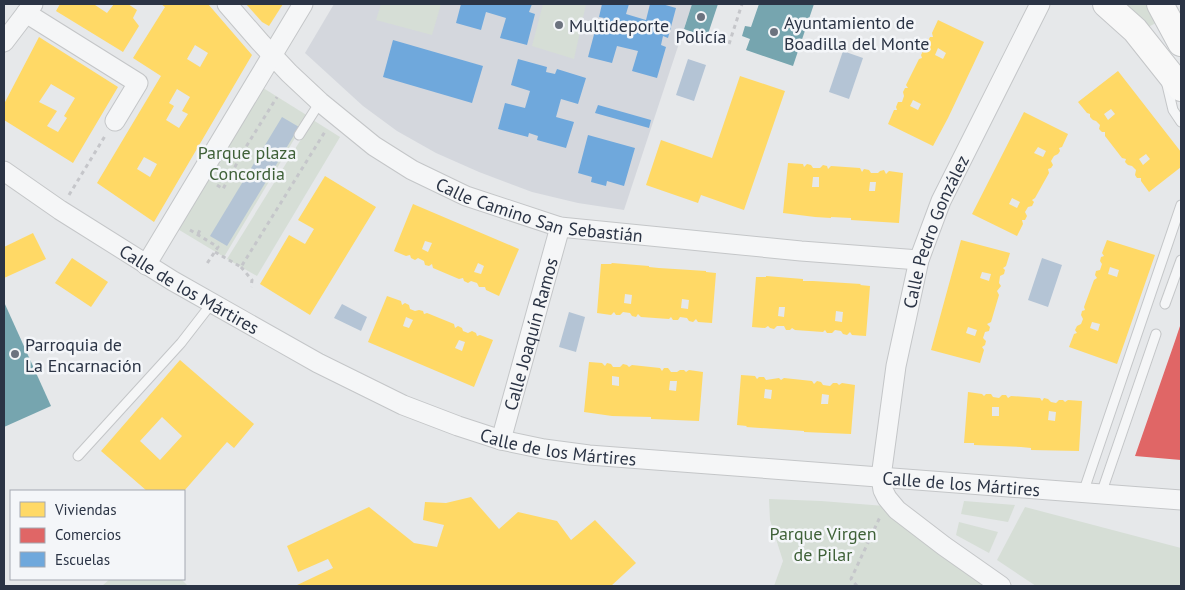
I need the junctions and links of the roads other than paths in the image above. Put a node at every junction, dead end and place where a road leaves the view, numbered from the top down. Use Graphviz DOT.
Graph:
graph roads {
  1 [pos="227,4"];
  2 [pos="303,4"];
  3 [pos="1040,4"];
  4 [pos="1106,4"];
  5 [pos="1160,4"];
  6 [pos="30,8"];
  7 [pos="4,42"];
  8 [pos="1181,43"];
  9 [pos="272,56"];
  10 [pos="1164,65"];
  11 [pos="1181,88"];
  12 [pos="320,102"];
  13 [pos="114,121"];
  14 [pos="1181,122"];
  15 [pos="299,135"];
  16 [pos="4,171"];
  17 [pos="1181,205"];
  18 [pos="560,227"];
  19 [pos="919,260"];
  20 [pos="1181,260"];
  21 [pos="146,265"];
  22 [pos="212,303"];
  23 [pos="1165,304"];
  24 [pos="1156,334"];
  25 [pos="501,440"];
  26 [pos="78,456"];
  27 [pos="881,477"];
  28 [pos="1092,494"];
  29 [pos="1181,500"];
  30 [pos="1001,586"];
  1 -- 9 [label="street, Calle Camino San Sebastián"];
  2 -- 9 [label="street"];
  3 -- 19 [label="street, Calle Pedro González"];
  4 -- 10 [label="street"];
  5 -- 8 [label="street"];
  6 -- 7 [label="street"];
  6 -- 13 [label="street"];
  9 -- 12 [label="street, Calle Camino San Sebastián"];
  9 -- 21 [label="street"];
  10 -- 11 [label="street"];
  10 -- 14 [label="lane"];
  12 -- 15 [label="lane"];
  12 -- 18 [label="street, Calle Camino San Sebastián"];
  16 -- 21 [label="street, Calle de los Mártires"];
  17 -- 28 [label="lane"];
  18 -- 19 [label="street, Calle Camino San Sebastián"];
  18 -- 25 [label="street, Calle Joaquín Ramos"];
  19 -- 27 [label="street, Calle Pedro González"];
  20 -- 23 [label="lane"];
  21 -- 22 [label="street, Calle de los Mártires"];
  22 -- 25 [label="street, Calle de los Mártires"];
  22 -- 26 [label="lane"];
  24 -- 28 [label="lane"];
  25 -- 27 [label="street, Calle de los Mártires"];
  27 -- 28 [label="street, Calle de los Mártires"];
  27 -- 30 [label="street"];
  28 -- 29 [label="street, Calle de los Mártires"];
}
